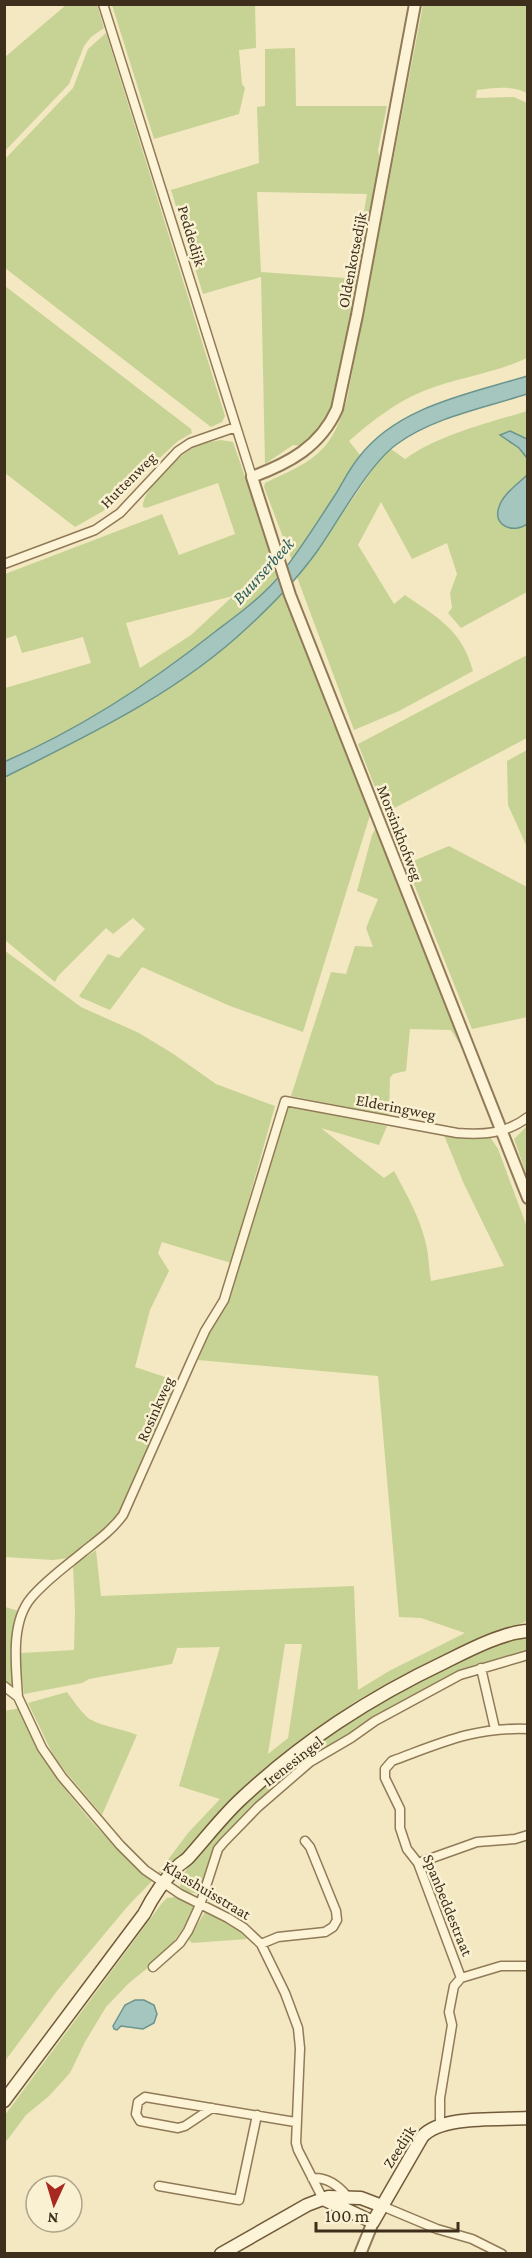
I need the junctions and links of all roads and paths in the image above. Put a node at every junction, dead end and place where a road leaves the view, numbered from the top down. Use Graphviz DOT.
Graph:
graph roads {
  1 [pos="103,4"];
  2 [pos="415,4"];
  3 [pos="236,427"];
  4 [pos="252,477"];
  5 [pos="4,564"];
  6 [pos="285,1101"];
  7 [pos="528,1117"];
  8 [pos="501,1132"];
  9 [pos="528,1198"];
  10 [pos="526,1630"];
  11 [pos="528,1655"];
  12 [pos="481,1668"];
  13 [pos="4,1686"];
  14 [pos="18,1696"];
  15 [pos="495,1729"];
  16 [pos="528,1729"];
  17 [pos="528,1836"];
  18 [pos="305,1840"];
  19 [pos="418,1863"];
  20 [pos="168,1885"];
  21 [pos="200,1905"];
  22 [pos="261,1944"];
  23 [pos="528,1966"];
  24 [pos="153,1967"];
  25 [pos="461,1978"];
  26 [pos="4,2101"];
  27 [pos="212,2108"];
  28 [pos="257,2115"];
  29 [pos="528,2118"];
  30 [pos="295,2122"];
  31 [pos="440,2125"];
  32 [pos="312,2178"];
  33 [pos="159,2186"];
  34 [pos="347,2196"];
  35 [pos="361,2198"];
  36 [pos="322,2199"];
  37 [pos="382,2206"];
  38 [pos="354,2213"];
  39 [pos="374,2222"];
  40 [pos="221,2253"];
  41 [pos="360,2253"];
  42 [pos="502,2253"];
  1 -- 3 [label="street, Peddedijk"];
  2 -- 4 [label="street, Oldenkotsedijk"];
  3 -- 4 [label="street, Peddedijk"];
  3 -- 5 [label="street, Huttenweg"];
  4 -- 8 [label="street, Morsinkhofweg"];
  6 -- 8 [label="street, Elderingweg"];
  6 -- 14 [label="street, Rosinkweg"];
  7 -- 8 [label="street"];
  8 -- 9 [label="street, Morsinkhofweg"];
  10 -- 20 [label="main road"];
  11 -- 12 [label="street, Irenesingel"];
  12 -- 15 [label="street"];
  12 -- 21 [label="street, Irenesingel"];
  13 -- 14 [label="street, Klaashuisstraat"];
  14 -- 20 [label="street, Klaashuisstraat"];
  15 -- 16 [label="street"];
  15 -- 19 [label="street, Spanbeddestraat"];
  17 -- 19 [label="street"];
  18 -- 22 [label="street"];
  19 -- 25 [label="street, Spanbeddestraat"];
  20 -- 21 [label="street, Klaashuisstraat"];
  20 -- 26 [label="main road"];
  21 -- 22 [label="street, Klaashuisstraat"];
  21 -- 24 [label="street, Irenesingel"];
  22 -- 30 [label="street, Klaashuisstraat"];
  23 -- 25 [label="street"];
  25 -- 31 [label="street, Spanbeddestraat"];
  27 -- 27 [label="street"];
  27 -- 28 [label="street"];
  28 -- 30 [label="street"];
  28 -- 33 [label="street"];
  29 -- 31 [label="main road, Zeedijk"];
  30 -- 32 [label="street, Klaashuisstraat"];
  31 -- 37 [label="main road, Zeedijk"];
  32 -- 34 [label="street"];
  32 -- 36 [label="street, Klaashuisstraat"];
  34 -- 35 [label="main road"];
  34 -- 36 [label="main road"];
  35 -- 37 [label="main road"];
  35 -- 38 [label="street"];
  36 -- 38 [label="main road"];
  36 -- 40 [label="main road"];
  37 -- 39 [label="main road, Zeedijk"];
  37 -- 42 [label="street"];
  38 -- 39 [label="main road"];
  39 -- 41 [label="street"];
}
